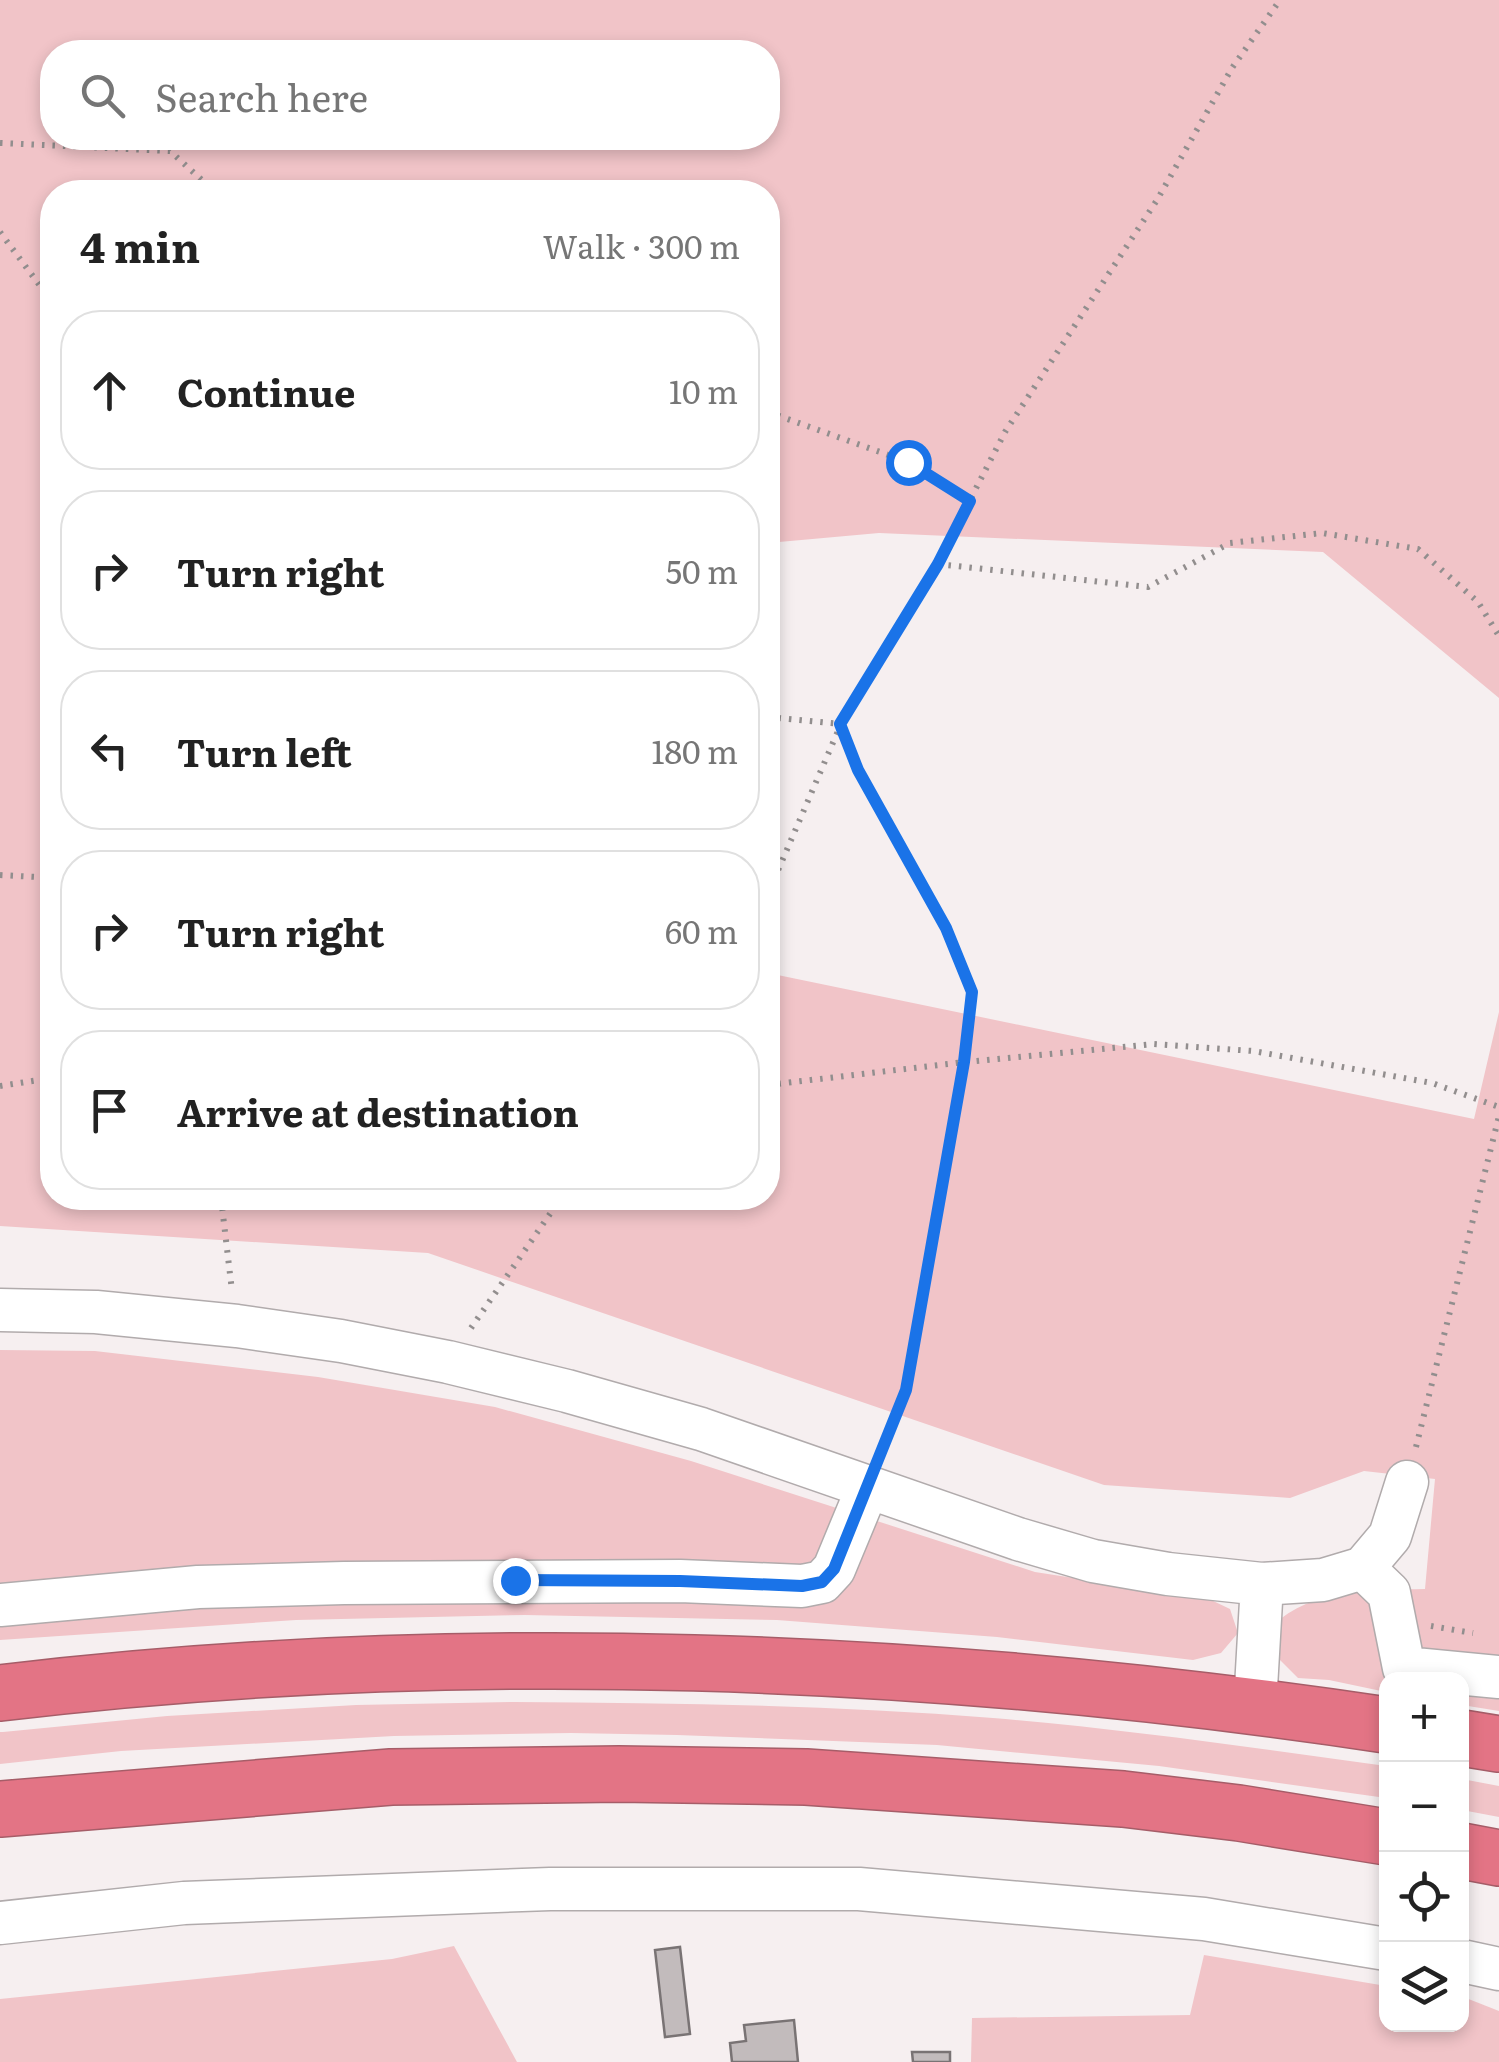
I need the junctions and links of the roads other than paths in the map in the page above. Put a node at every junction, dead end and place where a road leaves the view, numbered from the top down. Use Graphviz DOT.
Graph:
graph roads {
  1 [pos="0,1310"];
  2 [pos="1407,1482"];
  3 [pos="868,1487"];
  4 [pos="1363,1568"];
  5 [pos="1262,1584"];
  6 [pos="0,1605"];
  7 [pos="1499,1677"];
  8 [pos="0,1693"];
  9 [pos="1255,1705"];
  10 [pos="1379,1724"];
  11 [pos="1469,1739"];
  12 [pos="1499,1744"];
  13 [pos="0,1809"];
  14 [pos="1379,1836"];
  15 [pos="1467,1852"];
  16 [pos="1499,1858"];
  17 [pos="0,1923"];
  18 [pos="1379,1948"];
  19 [pos="1469,1963"];
  20 [pos="1499,1969"];
  1 -- 3 [label="lane"];
  2 -- 4 [label="lane"];
  3 -- 5 [label="lane"];
  3 -- 6 [label="lane"];
  4 -- 5 [label="lane"];
  4 -- 7 [label="lane"];
  5 -- 9 [label="lane"];
  8 -- 9 [label="highway"];
  9 -- 10 [label="highway"];
  11 -- 12 [label="highway"];
  13 -- 14 [label="highway"];
  15 -- 16 [label="highway"];
  17 -- 18 [label="lane"];
  19 -- 20 [label="lane"];
}
